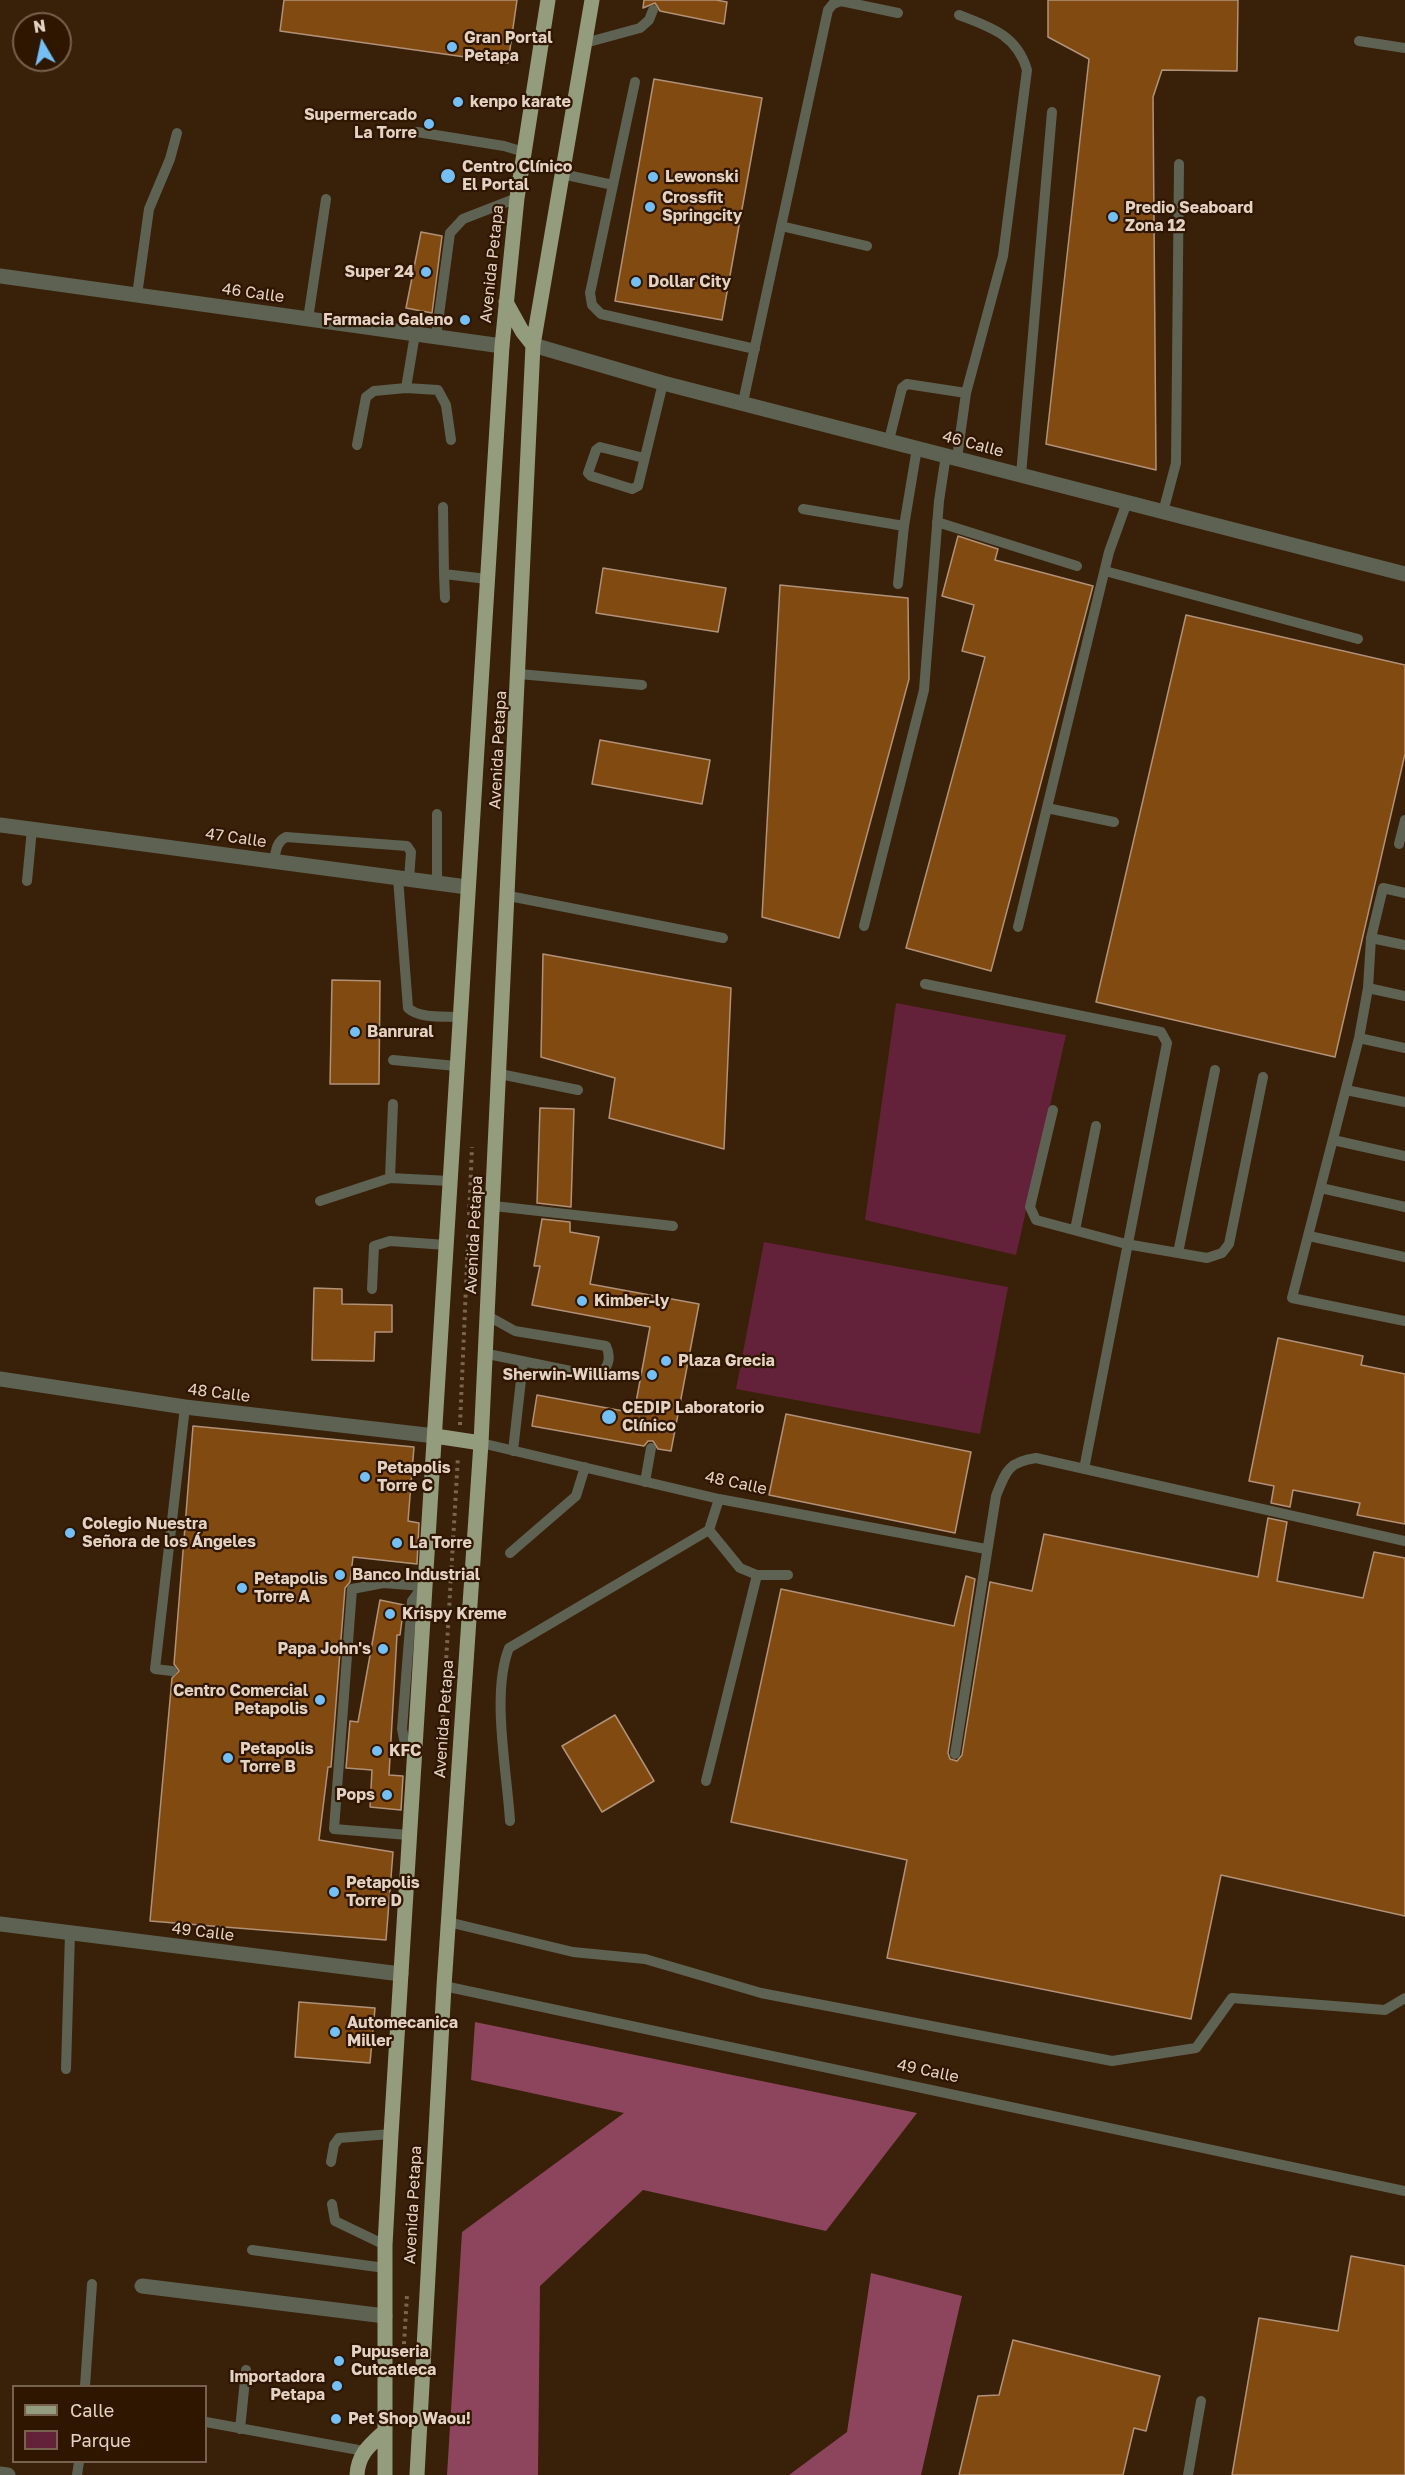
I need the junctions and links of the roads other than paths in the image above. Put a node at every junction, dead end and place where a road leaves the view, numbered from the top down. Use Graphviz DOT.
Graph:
graph roads {
  1 [pos="548,0"];
  2 [pos="592,0"];
  3 [pos="653,10"];
  4 [pos="898,13"];
  5 [pos="959,15"];
  6 [pos="1359,41"];
  7 [pos="585,43"];
  8 [pos="1405,48"];
  9 [pos="635,82"];
  10 [pos="1052,112"];
  11 [pos="417,132"];
  12 [pos="177,133"];
  13 [pos="524,152"];
  14 [pos="1179,164"];
  15 [pos="562,174"];
  16 [pos="613,184"];
  17 [pos="517,198"];
  18 [pos="326,199"];
  19 [pos="781,226"];
  20 [pos="867,246"];
  21 [pos="0,276"];
  22 [pos="137,295"];
  23 [pos="506,301"];
  24 [pos="308,319"];
  25 [pos="415,334"];
  26 [pos="436,337"];
  27 [pos="533,345"];
  28 [pos="502,346"];
  29 [pos="754,349"];
  30 [pos="663,383"];
  31 [pos="406,388"];
  32 [pos="966,393"];
  33 [pos="743,402"];
  34 [pos="451,440"];
  35 [pos="889,440"];
  36 [pos="357,445"];
  37 [pos="917,448"];
  38 [pos="951,457"];
  39 [pos="645,458"];
  40 [pos="1021,475"];
  41 [pos="1127,502"];
  42 [pos="443,507"];
  43 [pos="803,509"];
  44 [pos="1163,512"];
  45 [pos="938,522"];
  46 [pos="904,526"];
  47 [pos="1077,566"];
  48 [pos="1105,571"];
  49 [pos="444,574"];
  50 [pos="1405,574"];
  51 [pos="487,579"];
  52 [pos="898,584"];
  53 [pos="445,598"];
  54 [pos="1358,639"];
  55 [pos="519,674"];
  56 [pos="642,685"];
  57 [pos="1047,808"];
  58 [pos="437,814"];
  59 [pos="1405,820"];
  60 [pos="1114,822"];
  61 [pos="0,825"];
  62 [pos="32,829"];
  63 [pos="1399,844"];
  64 [pos="274,861"];
  65 [pos="403,879"];
  66 [pos="27,881"];
  67 [pos="437,883"];
  68 [pos="467,887"];
  69 [pos="1405,893"];
  70 [pos="509,896"];
  71 [pos="864,926"];
  72 [pos="1018,927"];
  73 [pos="723,938"];
  74 [pos="1371,938"];
  75 [pos="1405,945"];
  76 [pos="925,984"];
  77 [pos="1368,988"];
  78 [pos="1405,996"];
  79 [pos="459,1017"];
  80 [pos="1359,1038"];
  81 [pos="1405,1048"];
  82 [pos="393,1060"];
  83 [pos="456,1066"];
  84 [pos="1215,1070"];
  85 [pos="500,1074"];
  86 [pos="1263,1077"];
  87 [pos="578,1090"];
  88 [pos="1346,1090"];
  89 [pos="1405,1102"];
  90 [pos="393,1104"];
  91 [pos="1053,1110"];
  92 [pos="1096,1126"];
  93 [pos="1333,1140"];
  94 [pos="1405,1156"];
  95 [pos="390,1178"];
  96 [pos="450,1182"];
  97 [pos="1321,1188"];
  98 [pos="320,1201"];
  99 [pos="494,1206"];
  100 [pos="1405,1207"];
  101 [pos="674,1226"];
  102 [pos="1075,1230"];
  103 [pos="1309,1236"];
  104 [pos="1126,1244"];
  105 [pos="446,1245"];
  106 [pos="1178,1253"];
  107 [pos="1405,1257"];
  108 [pos="372,1289"];
  109 [pos="488,1316"];
  110 [pos="1405,1321"];
  111 [pos="483,1353"];
  112 [pos="523,1362"];
  113 [pos="0,1379"];
  114 [pos="185,1407"];
  115 [pos="435,1436"];
  116 [pos="481,1443"];
  117 [pos="651,1448"];
  118 [pos="513,1451"];
  119 [pos="585,1467"];
  120 [pos="1084,1470"];
  121 [pos="645,1482"];
  122 [pos="720,1499"];
  123 [pos="709,1530"];
  124 [pos="1405,1541"];
  125 [pos="986,1550"];
  126 [pos="510,1553"];
  127 [pos="757,1575"];
  128 [pos="788,1575"];
  129 [pos="423,1586"];
  130 [pos="172,1671"];
  131 [pos="955,1754"];
  132 [pos="706,1781"];
  133 [pos="510,1821"];
  134 [pos="408,1835"];
  135 [pos="448,1922"];
  136 [pos="0,1924"];
  137 [pos="70,1933"];
  138 [pos="401,1974"];
  139 [pos="444,1986"];
  140 [pos="1405,1998"];
  141 [pos="66,2069"];
  142 [pos="391,2134"];
  143 [pos="331,2163"];
  144 [pos="1405,2191"];
  145 [pos="332,2204"];
  146 [pos="385,2245"];
  147 [pos="252,2250"];
  148 [pos="385,2268"];
  149 [pos="92,2284"];
  150 [pos="142,2286"];
  151 [pos="385,2316"];
  152 [pos="246,2370"];
  153 [pos="85,2385"];
  154 [pos="1201,2401"];
  155 [pos="207,2422"];
  156 [pos="240,2428"];
  157 [pos="384,2432"];
  158 [pos="363,2451"];
  159 [pos="0,2474"];
  160 [pos="8,2475"];
  161 [pos="357,2475"];
  162 [pos="378,2475"];
  163 [pos="385,2475"];
  164 [pos="417,2475"];
  165 [pos="1188,2475"];
  1 -- 13 [label="main road, Avenida Petapa"];
  2 -- 7 [label="main road, Avenida Petapa"];
  3 -- 7 [label="lane"];
  4 -- 19 [label="lane"];
  5 -- 32 [label="lane"];
  6 -- 8 [label="lane"];
  7 -- 15 [label="main road, Avenida Petapa"];
  9 -- 16 [label="lane"];
  10 -- 40 [label="lane"];
  11 -- 13 [label="lane"];
  12 -- 22 [label="lane"];
  13 -- 17 [label="main road, Avenida Petapa"];
  14 -- 44 [label="lane"];
  15 -- 16 [label="lane"];
  15 -- 27 [label="main road, Avenida Petapa"];
  16 -- 29 [label="lane"];
  17 -- 23 [label="main road, Avenida Petapa"];
  17 -- 26 [label="lane"];
  18 -- 24 [label="lane"];
  19 -- 20 [label="lane"];
  19 -- 29 [label="lane"];
  21 -- 22 [label="street, 46 Calle"];
  22 -- 24 [label="street, 46 Calle"];
  23 -- 27 [label="main road"];
  23 -- 28 [label="main road, Avenida Petapa"];
  24 -- 25 [label="street, 46 Calle"];
  25 -- 26 [label="street, 46 Calle"];
  25 -- 31 [label="lane"];
  26 -- 28 [label="street, 46 Calle"];
  27 -- 30 [label="street, 46 Calle"];
  27 -- 55 [label="main road, Avenida Petapa"];
  28 -- 51 [label="main road, Avenida Petapa"];
  29 -- 33 [label="lane"];
  30 -- 33 [label="street, 46 Calle"];
  30 -- 39 [label="lane"];
  31 -- 34 [label="lane"];
  31 -- 36 [label="lane"];
  32 -- 35 [label="lane"];
  32 -- 38 [label="lane"];
  33 -- 35 [label="street, 46 Calle"];
  35 -- 37 [label="street, 46 Calle"];
  37 -- 38 [label="street, 46 Calle"];
  37 -- 46 [label="lane"];
  38 -- 40 [label="street, 46 Calle"];
  38 -- 45 [label="lane"];
  39 -- 39 [label="lane"];
  40 -- 41 [label="street, 46 Calle"];
  41 -- 44 [label="street, 46 Calle"];
  41 -- 48 [label="lane"];
  42 -- 49 [label="lane"];
  43 -- 46 [label="lane"];
  44 -- 50 [label="street, 46 Calle"];
  45 -- 47 [label="lane"];
  45 -- 71 [label="lane"];
  46 -- 52 [label="lane"];
  48 -- 54 [label="lane"];
  48 -- 57 [label="lane"];
  49 -- 51 [label="lane"];
  49 -- 53 [label="lane"];
  51 -- 68 [label="main road, Avenida Petapa"];
  55 -- 56 [label="lane"];
  55 -- 70 [label="main road, Avenida Petapa"];
  57 -- 60 [label="lane"];
  57 -- 72 [label="lane"];
  58 -- 67 [label="lane"];
  59 -- 63 [label="lane"];
  61 -- 62 [label="street, 47 Calle"];
  62 -- 64 [label="street, 47 Calle"];
  62 -- 66 [label="lane"];
  64 -- 65 [label="street, 47 Calle"];
  64 -- 65 [label="lane"];
  65 -- 67 [label="street, 47 Calle"];
  65 -- 79 [label="lane"];
  67 -- 68 [label="street, 47 Calle"];
  68 -- 79 [label="main road, Avenida Petapa"];
  69 -- 74 [label="lane"];
  70 -- 73 [label="lane"];
  70 -- 85 [label="main road, Avenida Petapa"];
  74 -- 75 [label="lane"];
  74 -- 77 [label="lane"];
  76 -- 104 [label="lane"];
  77 -- 78 [label="lane"];
  77 -- 80 [label="lane"];
  79 -- 83 [label="main road, Avenida Petapa"];
  80 -- 81 [label="lane"];
  80 -- 88 [label="lane"];
  82 -- 83 [label="lane"];
  83 -- 96 [label="main road, Avenida Petapa"];
  84 -- 106 [label="lane"];
  85 -- 87 [label="lane"];
  85 -- 99 [label="main road, Avenida Petapa"];
  86 -- 106 [label="lane"];
  88 -- 89 [label="lane"];
  88 -- 93 [label="lane"];
  90 -- 95 [label="lane"];
  91 -- 102 [label="lane"];
  92 -- 102 [label="lane"];
  93 -- 94 [label="lane"];
  93 -- 97 [label="lane"];
  95 -- 96 [label="lane"];
  95 -- 98 [label="lane"];
  96 -- 105 [label="main road, Avenida Petapa"];
  97 -- 100 [label="lane"];
  97 -- 103 [label="lane"];
  99 -- 101 [label="lane"];
  99 -- 109 [label="main road, Avenida Petapa"];
  102 -- 104 [label="lane"];
  103 -- 107 [label="lane"];
  103 -- 110 [label="lane"];
  104 -- 106 [label="lane"];
  104 -- 120 [label="lane"];
  105 -- 108 [label="lane"];
  105 -- 115 [label="main road, Avenida Petapa"];
  109 -- 111 [label="main road, Avenida Petapa"];
  109 -- 112 [label="lane"];
  111 -- 112 [label="lane"];
  111 -- 116 [label="main road, Avenida Petapa"];
  112 -- 118 [label="lane"];
  113 -- 114 [label="street, 48 Calle"];
  114 -- 115 [label="street, 48 Calle"];
  114 -- 130 [label="lane"];
  115 -- 116 [label="main road"];
  115 -- 129 [label="main road, Avenida Petapa"];
  116 -- 118 [label="lane, 48 Calle"];
  116 -- 135 [label="main road, Avenida Petapa"];
  117 -- 121 [label="lane"];
  118 -- 119 [label="lane, 48 Calle"];
  119 -- 121 [label="lane, 48 Calle"];
  119 -- 126 [label="lane"];
  120 -- 124 [label="lane"];
  120 -- 125 [label="lane"];
  121 -- 122 [label="lane, 48 Calle"];
  122 -- 123 [label="lane"];
  122 -- 125 [label="lane, 48 Calle"];
  123 -- 127 [label="lane"];
  123 -- 133 [label="lane"];
  125 -- 131 [label="lane"];
  127 -- 128 [label="lane"];
  127 -- 132 [label="lane"];
  129 -- 134 [label="main road, Avenida Petapa"];
  129 -- 134 [label="lane"];
  134 -- 138 [label="main road, Avenida Petapa"];
  135 -- 139 [label="main road, Avenida Petapa"];
  135 -- 140 [label="lane"];
  136 -- 137 [label="street, 49 Calle"];
  137 -- 138 [label="street, 49 Calle"];
  137 -- 141 [label="lane"];
  138 -- 142 [label="main road, Avenida Petapa"];
  139 -- 144 [label="lane, 49 Calle"];
  139 -- 164 [label="main road, Avenida Petapa"];
  142 -- 143 [label="lane"];
  142 -- 146 [label="main road, Avenida Petapa"];
  145 -- 146 [label="lane"];
  146 -- 148 [label="main road, Avenida Petapa"];
  147 -- 148 [label="lane"];
  148 -- 151 [label="main road, Avenida Petapa"];
  149 -- 153 [label="lane"];
  150 -- 151 [label="street"];
  151 -- 157 [label="main road, Avenida Petapa"];
  152 -- 156 [label="lane"];
  154 -- 165 [label="lane"];
  155 -- 156 [label="lane"];
  156 -- 158 [label="lane"];
  157 -- 158 [label="main road"];
  157 -- 162 [label="main road"];
  157 -- 163 [label="main road, Avenida Petapa"];
  158 -- 161 [label="main road"];
  159 -- 160 [label="street"];
}
